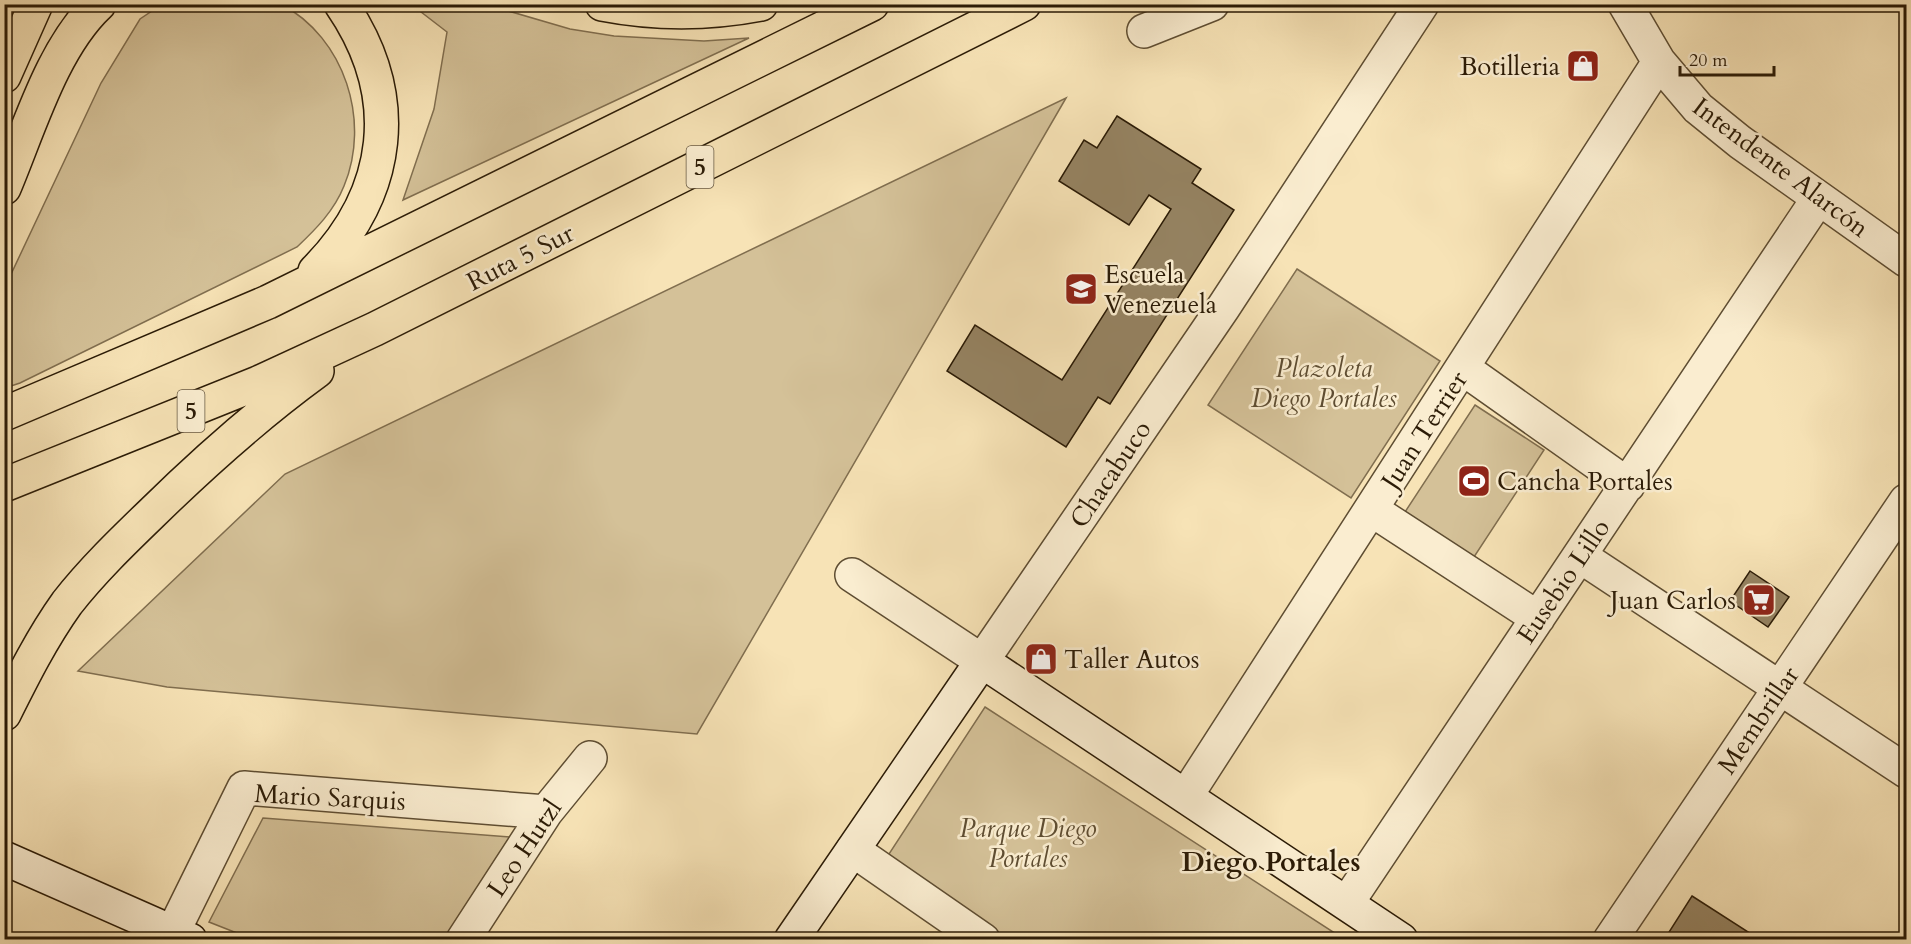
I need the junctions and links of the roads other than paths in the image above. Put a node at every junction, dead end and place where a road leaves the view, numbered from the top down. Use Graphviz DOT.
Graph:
graph roads {
  1 [pos="36,4"];
  2 [pos="99,4"];
  3 [pos="341,4"];
  4 [pos="602,4"];
  5 [pos="761,4"];
  6 [pos="872,4"];
  7 [pos="1024,4"];
  8 [pos="1212,4"];
  9 [pos="1422,4"];
  10 [pos="1624,4"];
  11 [pos="1144,30"];
  12 [pos="1659,62"];
  13 [pos="4,76"];
  14 [pos="4,188"];
  15 [pos="1818,199"];
  16 [pos="1906,260"];
  17 [pos="268,302"];
  18 [pos="375,329"];
  19 [pos="1464,369"];
  20 [pos="4,414"];
  21 [pos="1628,485"];
  22 [pos="4,486"];
  23 [pos="1906,501"];
  24 [pos="1372,510"];
  25 [pos="1580,556"];
  26 [pos="852,575"];
  27 [pos="1538,618"];
  28 [pos="982,661"];
  29 [pos="1781,687"];
  30 [pos="4,714"];
  31 [pos="590,758"];
  32 [pos="1906,771"];
  33 [pos="1186,796"];
  34 [pos="546,812"];
  35 [pos="853,850"];
  36 [pos="4,858"];
  37 [pos="1347,903"];
  38 [pos="177,937"];
  39 [pos="462,939"];
  40 [pos="791,939"];
  41 [pos="983,939"];
  42 [pos="1401,939"];
  43 [pos="1610,939"];
  1 -- 13 [label="main road"];
  2 -- 14 [label="main road"];
  3 -- 17 [label="main road"];
  4 -- 5 [label="main road"];
  6 -- 17 [label="main road"];
  7 -- 18 [label="main road, Ruta 5 Sur / 5"];
  8 -- 11 [label="street"];
  9 -- 28 [label="street, Chacabuco"];
  10 -- 12 [label="street, Intendente Alarcón"];
  12 -- 15 [label="street, Intendente Alarcón"];
  12 -- 19 [label="street, Juan Terrier"];
  15 -- 16 [label="street, Intendente Alarcón"];
  15 -- 21 [label="street, Eusebio Lillo"];
  17 -- 20 [label="main road"];
  18 -- 22 [label="main road, Ruta 5 Sur / 5"];
  18 -- 30 [label="main road"];
  19 -- 21 [label="street"];
  19 -- 24 [label="street, Juan Terrier"];
  21 -- 25 [label="street, Eusebio Lillo"];
  23 -- 29 [label="street, Membrillar"];
  24 -- 27 [label="street"];
  24 -- 33 [label="street, Juan Terrier"];
  25 -- 27 [label="street, Eusebio Lillo"];
  25 -- 29 [label="street"];
  26 -- 28 [label="street"];
  27 -- 37 [label="street, Eusebio Lillo"];
  28 -- 33 [label="street"];
  28 -- 35 [label="street, Chacabuco"];
  29 -- 32 [label="street"];
  29 -- 43 [label="street, Membrillar"];
  31 -- 34 [label="street, Leo Hutzl"];
  33 -- 37 [label="street"];
  34 -- 38 [label="street, Mario Sarquis"];
  34 -- 39 [label="street, Leo Hutzl"];
  35 -- 40 [label="street, Chacabuco"];
  35 -- 41 [label="street"];
  36 -- 38 [label="street"];
  37 -- 42 [label="street"];
}
